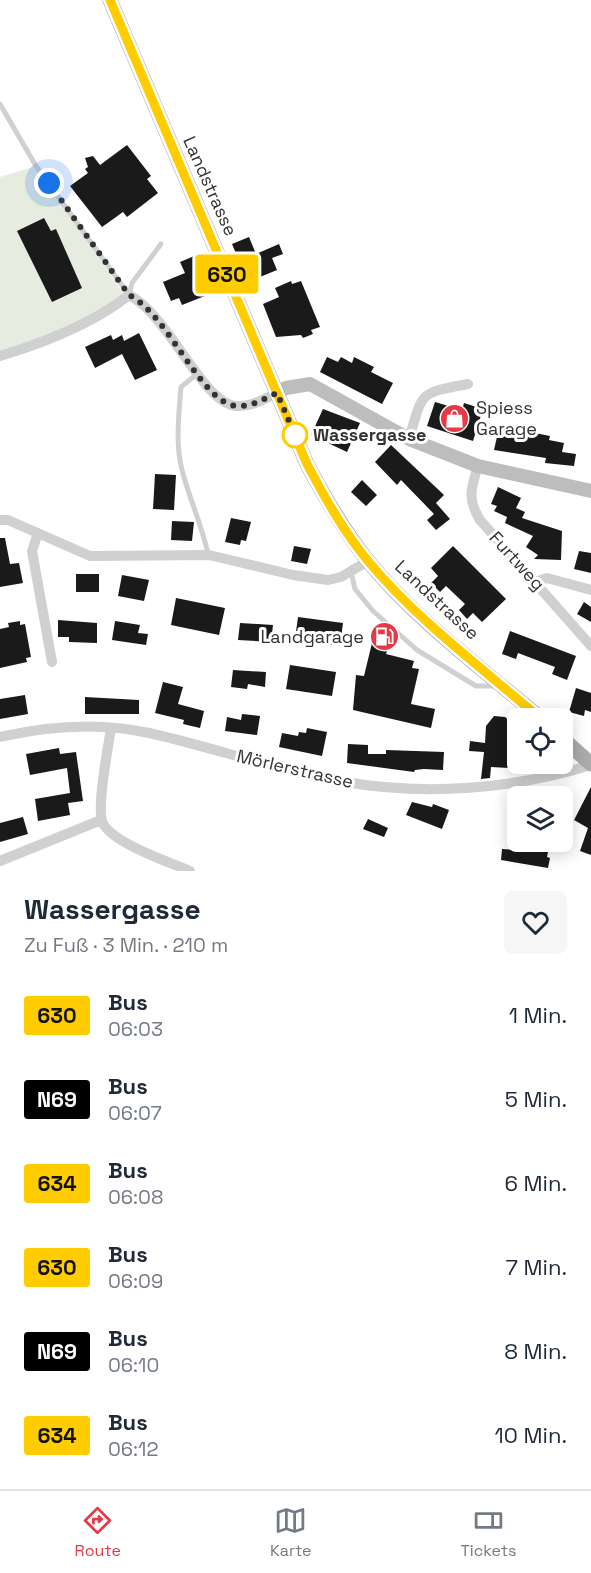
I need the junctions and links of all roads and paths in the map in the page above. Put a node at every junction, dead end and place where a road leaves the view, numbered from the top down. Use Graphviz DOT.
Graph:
graph roads {
  1 [pos="110,0"];
  2 [pos="0,104"];
  3 [pos="161,244"];
  4 [pos="129,295"];
  5 [pos="0,356"];
  6 [pos="197,374"];
  7 [pos="468,384"];
  8 [pos="277,393"];
  9 [pos="409,439"];
  10 [pos="478,466"];
  11 [pos="591,491"];
  12 [pos="0,520"];
  13 [pos="38,533"];
  14 [pos="209,555"];
  15 [pos="368,561"];
  16 [pos="351,572"];
  17 [pos="536,582"];
  18 [pos="591,590"];
  19 [pos="591,646"];
  20 [pos="52,662"];
  21 [pos="502,685"];
  22 [pos="528,708"];
  23 [pos="111,728"];
  24 [pos="0,737"];
  25 [pos="573,748"];
  26 [pos="591,765"];
  27 [pos="101,819"];
  28 [pos="0,861"];
  29 [pos="190,871"];
  1 -- 8 [label="main road, Landstrasse"];
  2 -- 4 [label="lane"];
  3 -- 4 [label="lane"];
  4 -- 5 [label="street"];
  4 -- 6 [label="street"];
  6 -- 8 [label="street"];
  6 -- 14 [label="lane"];
  7 -- 9 [label="street"];
  8 -- 9 [label="street"];
  8 -- 15 [label="main road, Landstrasse"];
  9 -- 10 [label="street"];
  10 -- 11 [label="street"];
  10 -- 17 [label="street, Furtweg"];
  12 -- 13 [label="street"];
  13 -- 14 [label="street"];
  13 -- 20 [label="street"];
  14 -- 16 [label="street"];
  15 -- 16 [label="street"];
  15 -- 21 [label="main road, Landstrasse"];
  16 -- 21 [label="lane"];
  17 -- 18 [label="street"];
  17 -- 19 [label="street, Furtweg"];
  21 -- 22 [label="main road, Landstrasse"];
  23 -- 24 [label="street, Mörlerstrasse"];
  23 -- 26 [label="street, Mörlerstrasse"];
  23 -- 27 [label="street"];
  25 -- 26 [label="main road"];
  27 -- 28 [label="street"];
  27 -- 29 [label="street"];
}
